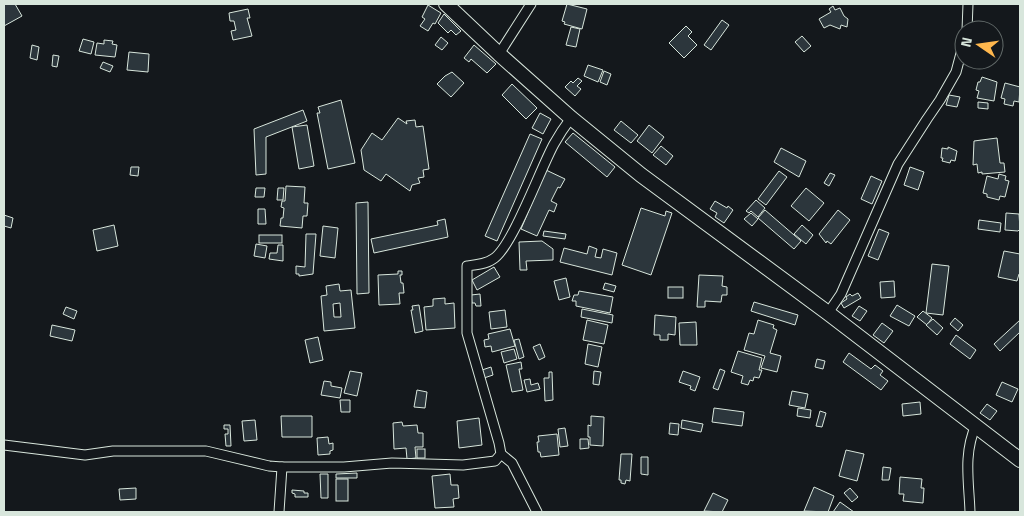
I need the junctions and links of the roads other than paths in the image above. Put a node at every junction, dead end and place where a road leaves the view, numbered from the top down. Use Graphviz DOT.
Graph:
graph roads {
  1 [pos="446,4"];
  2 [pos="531,4"];
  3 [pos="968,4"];
  4 [pos="967,20"];
  5 [pos="499,54"];
  6 [pos="957,70"];
  7 [pos="571,118"];
  8 [pos="828,313"];
  9 [pos="976,425"];
  10 [pos="4,445"];
  11 [pos="501,454"];
  12 [pos="1020,460"];
  13 [pos="282,467"];
  14 [pos="280,512"];
  15 [pos="537,512"];
  16 [pos="970,512"];
  1 -- 5 [label="main road"];
  2 -- 5 [label="street"];
  3 -- 4 [label="street"];
  5 -- 7 [label="main road"];
  6 -- 8 [label="street"];
  7 -- 8 [label="main road"];
  7 -- 11 [label="street"];
  8 -- 9 [label="main road"];
  9 -- 12 [label="main road"];
  9 -- 16 [label="street"];
  10 -- 13 [label="street"];
  11 -- 13 [label="street"];
  11 -- 15 [label="street"];
  13 -- 14 [label="street"];
}
